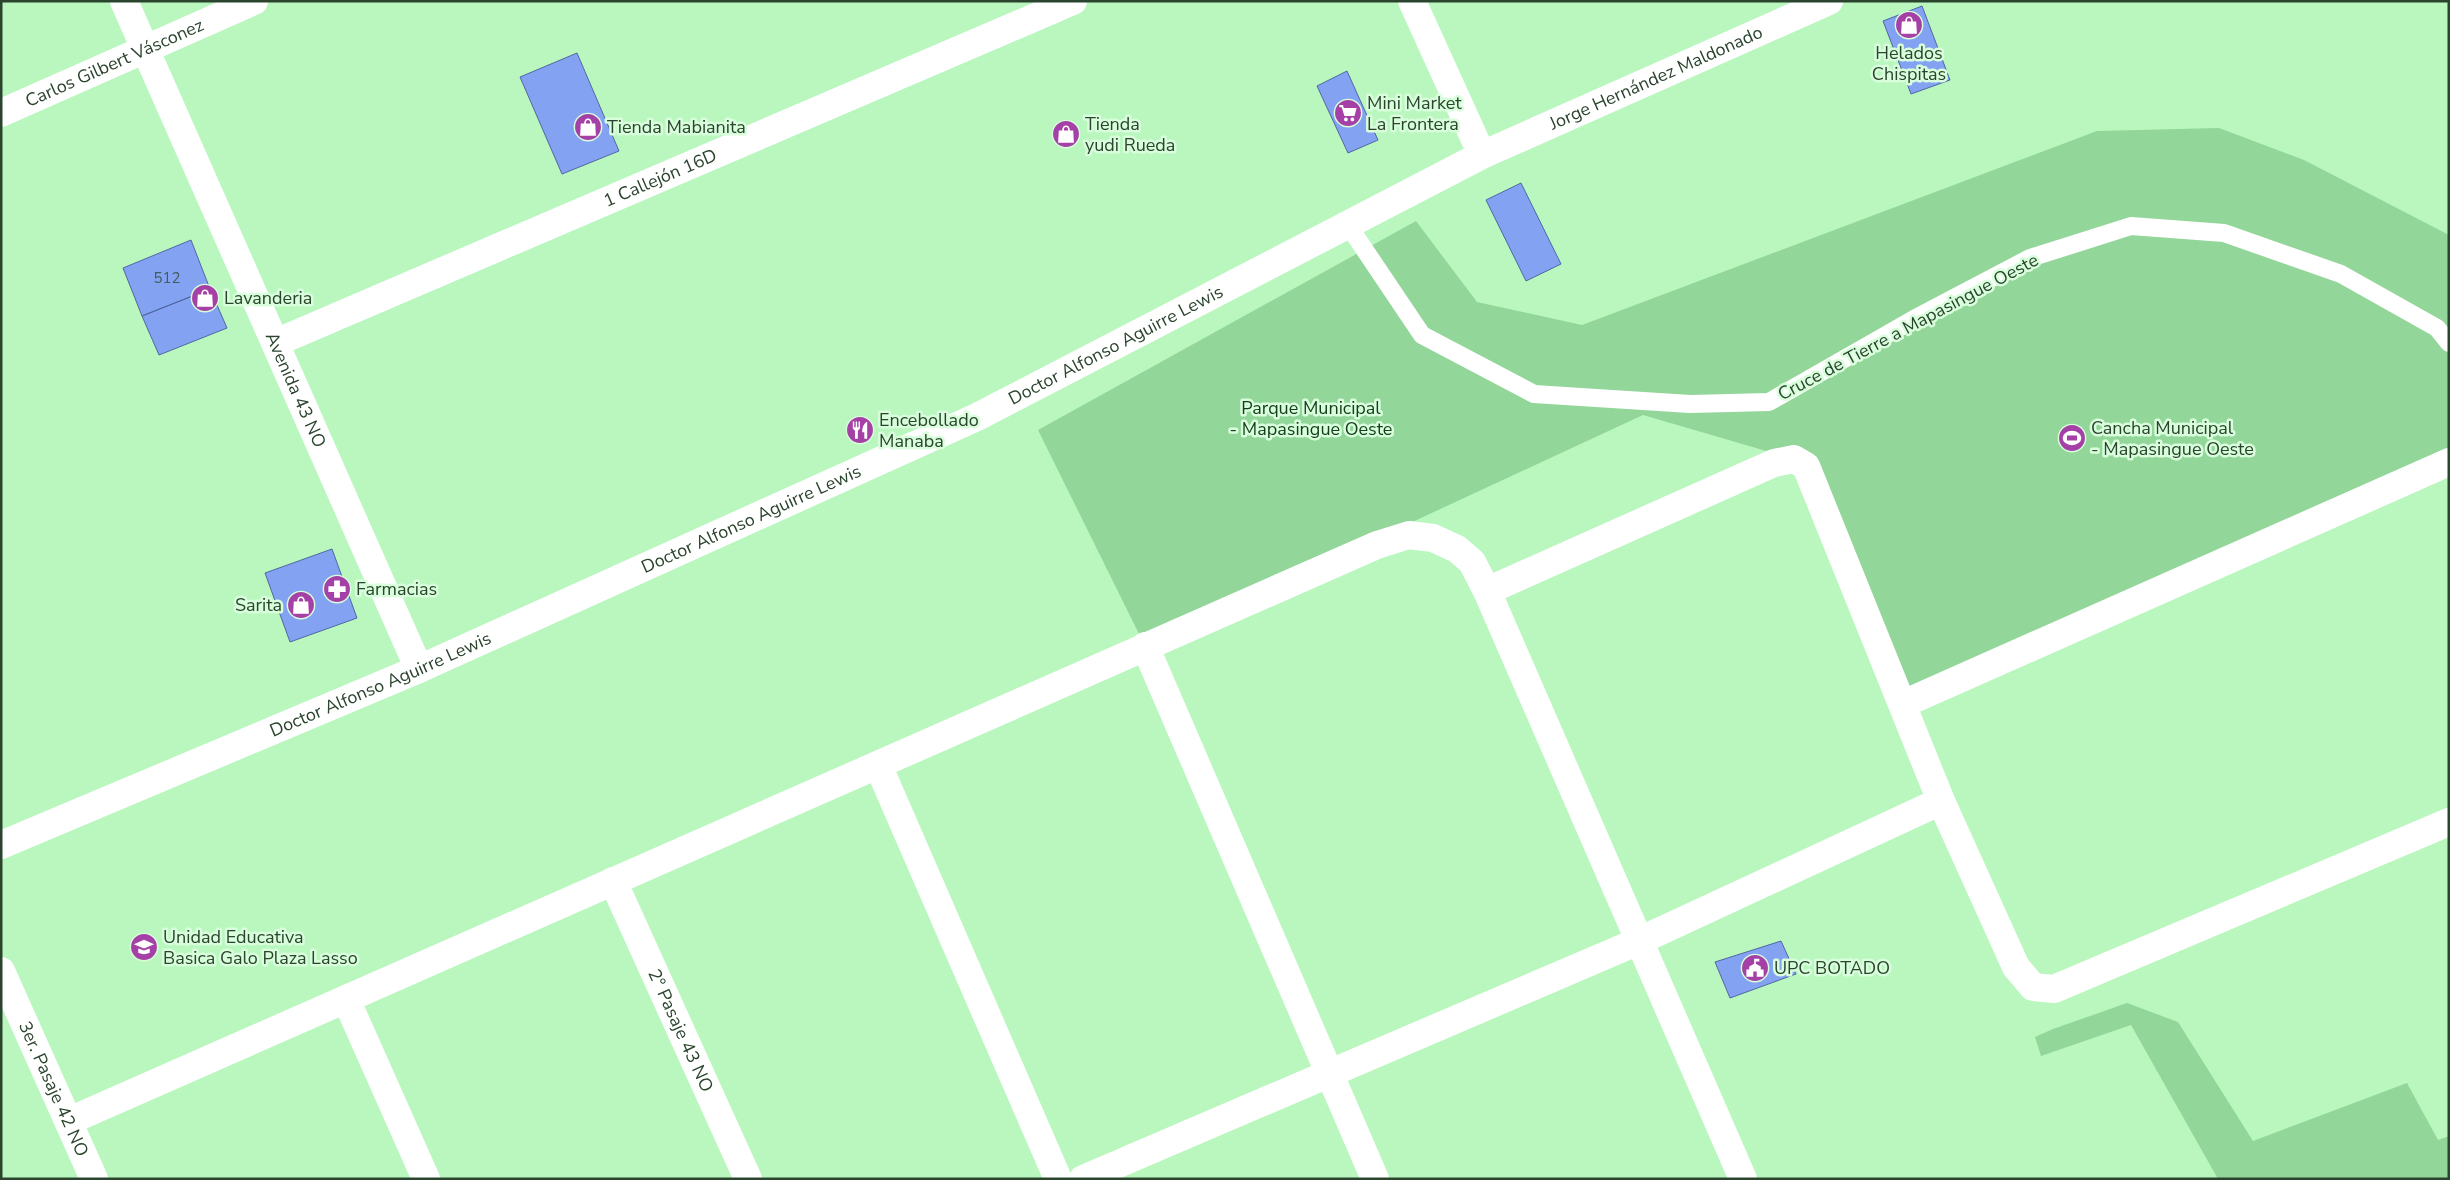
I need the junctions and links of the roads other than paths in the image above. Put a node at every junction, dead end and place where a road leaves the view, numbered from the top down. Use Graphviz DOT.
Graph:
graph roads {
  1 [pos="124,1"];
  2 [pos="254,1"];
  3 [pos="1074,1"];
  4 [pos="1412,1"];
  5 [pos="1829,1"];
  6 [pos="146,49"];
  7 [pos="1,113"];
  8 [pos="1482,155"];
  9 [pos="1348,225"];
  10 [pos="275,343"];
  11 [pos="2449,343"];
  12 [pos="2449,462"];
  13 [pos="1487,591"];
  14 [pos="1145,646"];
  15 [pos="419,669"];
  16 [pos="1903,704"];
  17 [pos="878,765"];
  18 [pos="1941,801"];
  19 [pos="2449,822"];
  20 [pos="1,844"];
  21 [pos="613,881"];
  22 [pos="1639,941"];
  23 [pos="1,971"];
  24 [pos="346,1000"];
  25 [pos="1330,1074"];
  26 [pos="69,1121"];
  27 [pos="94,1179"];
  28 [pos="426,1179"];
  29 [pos="748,1179"];
  30 [pos="1058,1179"];
  31 [pos="1083,1179"];
  32 [pos="1375,1179"];
  33 [pos="1742,1179"];
  1 -- 6 [label="street, Avenida 43 NO"];
  2 -- 6 [label="street, Carlos Gilbert Vásconez"];
  3 -- 10 [label="street, 1 Callejón 16D"];
  4 -- 8 [label="street"];
  5 -- 8 [label="street, Jorge Hernández Maldonado"];
  6 -- 7 [label="street, Carlos Gilbert Vásconez"];
  6 -- 10 [label="street, Avenida 43 NO"];
  8 -- 9 [label="street, Doctor Alfonso Aguirre Lewis"];
  9 -- 11 [label="lane, Cruce de Tierre a Mapasingue Oeste"];
  9 -- 15 [label="street, Doctor Alfonso Aguirre Lewis"];
  10 -- 15 [label="street, Avenida 43 NO"];
  12 -- 16 [label="street"];
  13 -- 14 [label="street"];
  13 -- 16 [label="street"];
  13 -- 22 [label="street"];
  14 -- 17 [label="street"];
  14 -- 25 [label="street"];
  15 -- 20 [label="street, Doctor Alfonso Aguirre Lewis"];
  16 -- 18 [label="street"];
  17 -- 21 [label="street"];
  17 -- 30 [label="street"];
  18 -- 19 [label="street"];
  18 -- 22 [label="street"];
  21 -- 24 [label="street"];
  21 -- 29 [label="street, 2° Pasaje 43 NO"];
  22 -- 25 [label="street"];
  22 -- 33 [label="street"];
  23 -- 26 [label="street, 3er. Pasaje 42 NO"];
  24 -- 26 [label="street"];
  24 -- 28 [label="street"];
  25 -- 31 [label="street"];
  25 -- 32 [label="street"];
  26 -- 27 [label="street, 3er. Pasaje 42 NO"];
}
